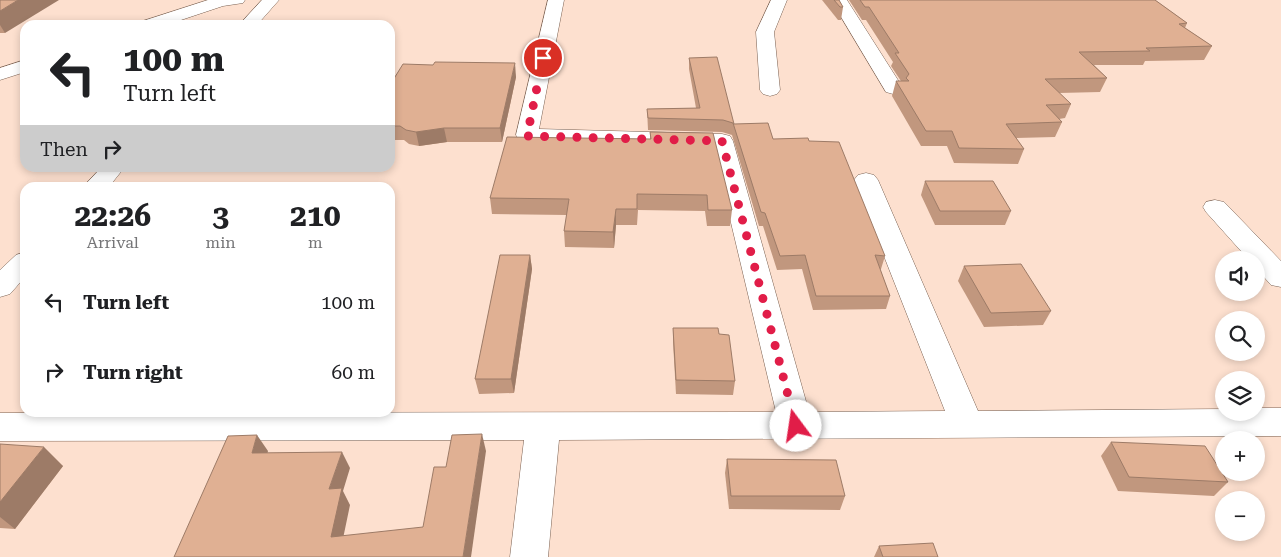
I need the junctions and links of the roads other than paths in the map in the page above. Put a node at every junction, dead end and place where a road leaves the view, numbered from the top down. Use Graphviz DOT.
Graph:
graph roads {
  1 [pos="237,0"];
  2 [pos="271,0"];
  3 [pos="556,0"];
  4 [pos="779,0"];
  5 [pos="839,0"];
  6 [pos="164,20"];
  7 [pos="253,20"];
  8 [pos="20,68"];
  9 [pos="0,74"];
  10 [pos="893,88"];
  11 [pos="770,90"];
  12 [pos="109,172"];
  13 [pos="866,180"];
  14 [pos="100,182"];
  15 [pos="1215,207"];
  16 [pos="20,266"];
  17 [pos="1281,278"];
  18 [pos="0,287"];
  19 [pos="1281,422"];
  20 [pos="967,424"];
  21 [pos="544,426"];
  22 [pos="796,426"];
  23 [pos="0,427"];
  24 [pos="530,557"];
  1 -- 6 [label="street"];
  2 -- 7 [label="street"];
  3 -- 22 [label="street"];
  4 -- 11 [label="street"];
  5 -- 10 [label="street"];
  8 -- 9 [label="street"];
  12 -- 14 [label="street"];
  13 -- 20 [label="street"];
  15 -- 17 [label="street"];
  16 -- 18 [label="street"];
  19 -- 20 [label="street"];
  20 -- 22 [label="street"];
  21 -- 22 [label="street"];
  21 -- 23 [label="street"];
  21 -- 24 [label="street"];
}
